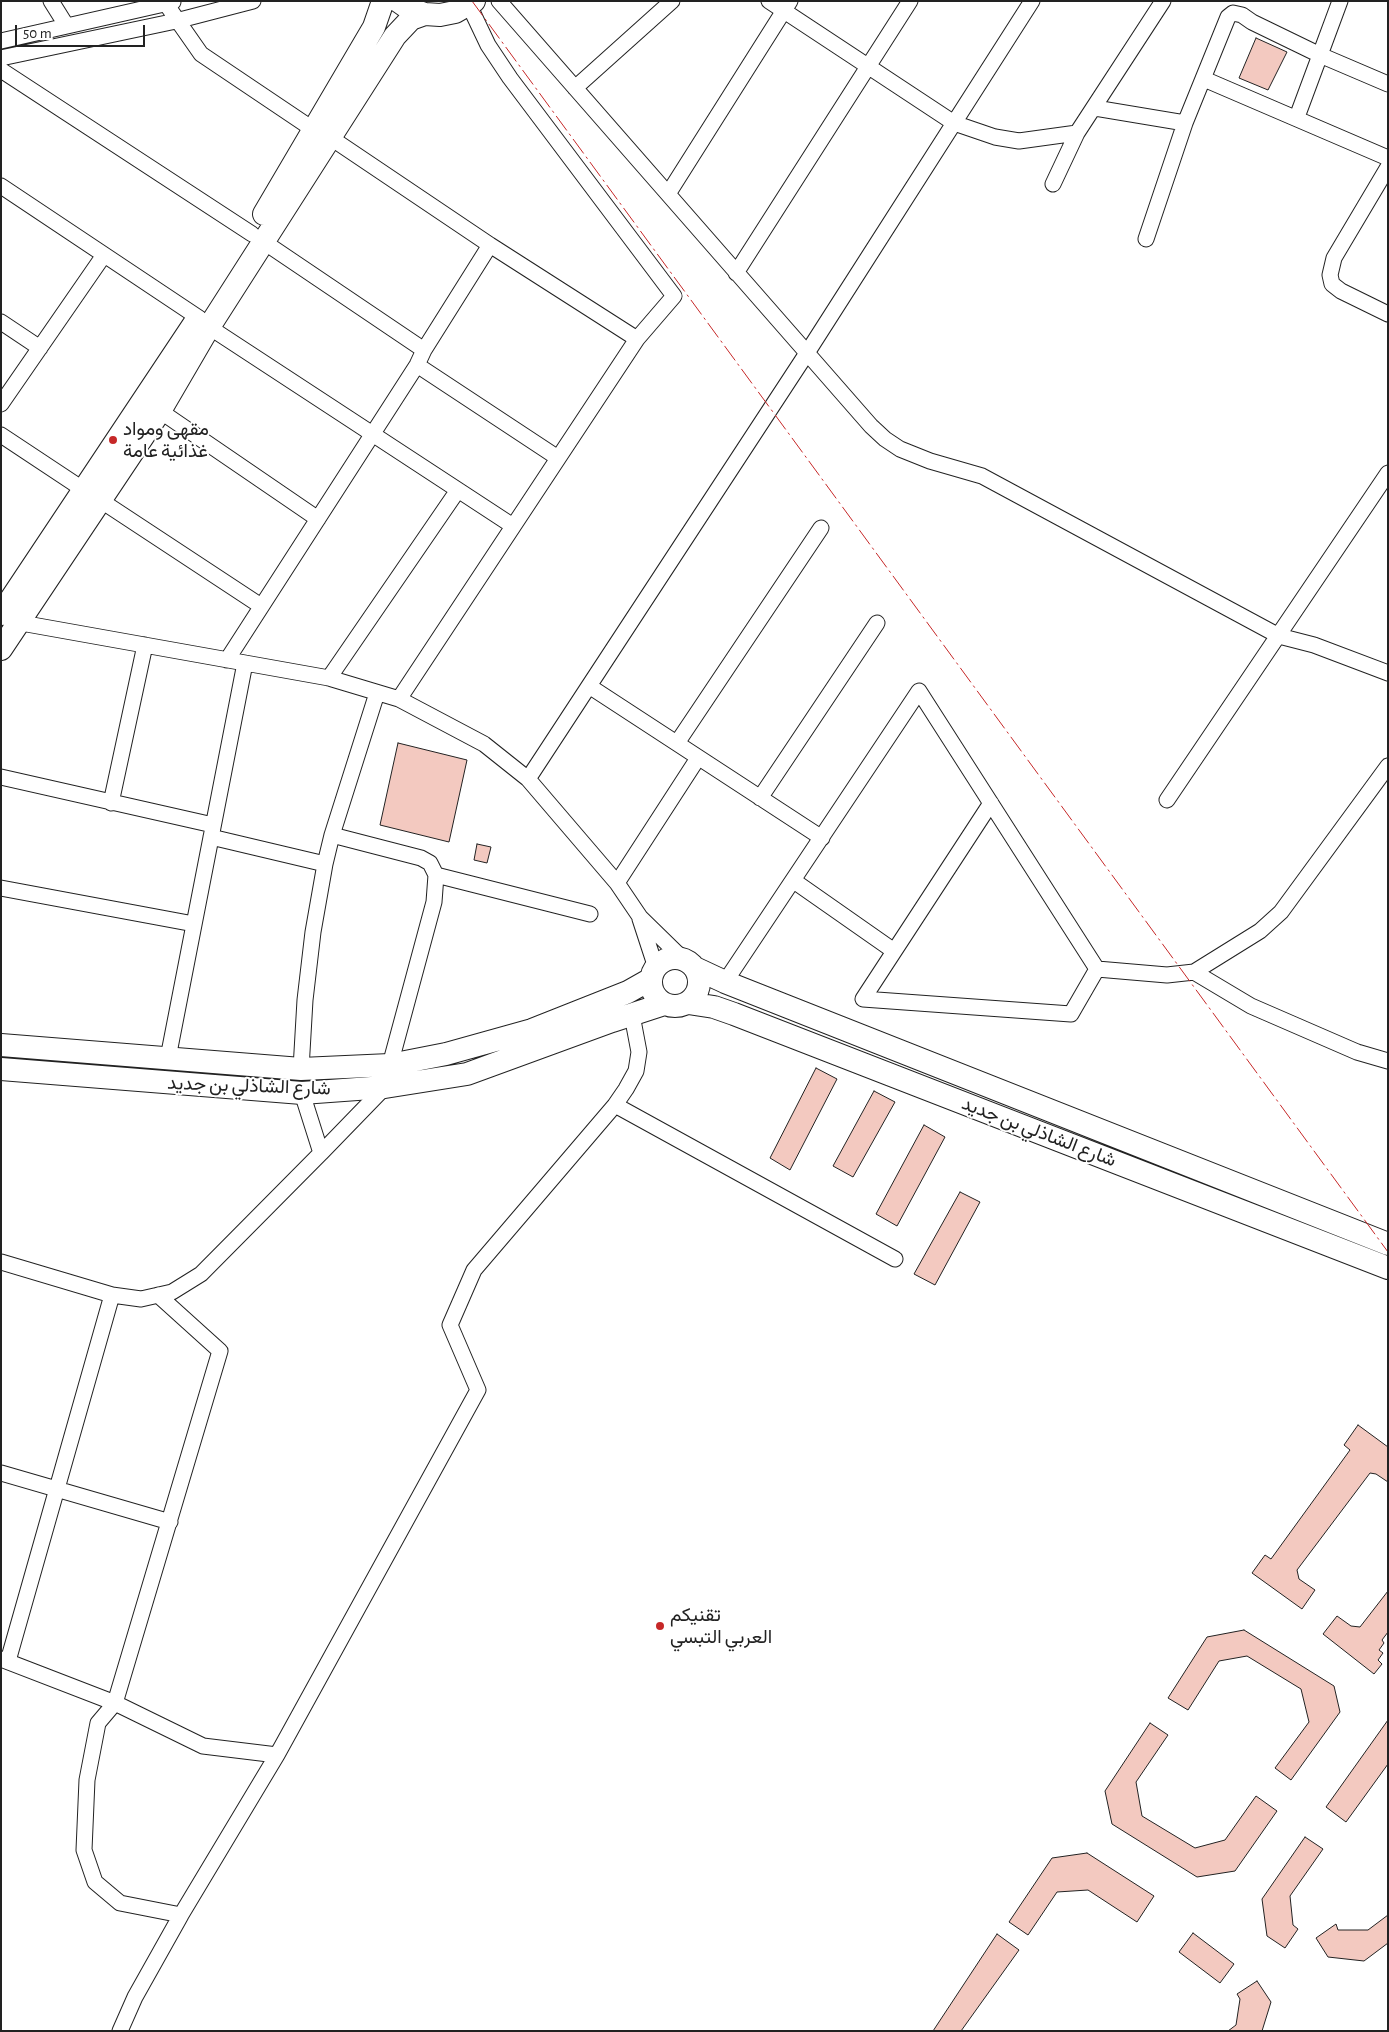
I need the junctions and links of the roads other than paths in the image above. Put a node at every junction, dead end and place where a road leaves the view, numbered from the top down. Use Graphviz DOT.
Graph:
graph roads {
  1 [pos="51,1"];
  2 [pos="253,1"];
  3 [pos="383,1"];
  4 [pos="398,1"];
  5 [pos="498,1"];
  6 [pos="672,1"];
  7 [pos="770,1"];
  8 [pos="910,1"];
  9 [pos="1032,1"];
  10 [pos="1163,1"];
  11 [pos="1340,1"];
  12 [pos="168,2"];
  13 [pos="471,3"];
  14 [pos="787,6"];
  15 [pos="425,14"];
  16 [pos="176,21"];
  17 [pos="66,25"];
  18 [pos="1,41"];
  19 [pos="1320,55"];
  20 [pos="1,58"];
  21 [pos="868,66"];
  22 [pos="1,70"];
  23 [pos="1204,79"];
  24 [pos="1388,84"];
  25 [pos="575,88"];
  26 [pos="1095,108"];
  27 [pos="1297,117"];
  28 [pos="1185,122"];
  29 [pos="954,123"];
  30 [pos="1077,133"];
  31 [pos="322,134"];
  32 [pos="1388,158"];
  33 [pos="1388,167"];
  34 [pos="1053,184"];
  35 [pos="1,186"];
  36 [pos="668,194"];
  37 [pos="258,238"];
  38 [pos="1146,238"];
  39 [pos="490,245"];
  40 [pos="104,255"];
  41 [pos="736,272"];
  42 [pos="1388,314"];
  43 [pos="1,322"];
  44 [pos="204,322"];
  45 [pos="637,339"];
  46 [pos="40,348"];
  47 [pos="424,350"];
  48 [pos="807,353"];
  49 [pos="417,365"];
  50 [pos="1,404"];
  51 [pos="160,411"];
  52 [pos="373,433"];
  53 [pos="1,435"];
  54 [pos="558,458"];
  55 [pos="1388,474"];
  56 [pos="458,490"];
  57 [pos="92,495"];
  58 [pos="318,519"];
  59 [pos="513,526"];
  60 [pos="821,528"];
  61 [pos="262,606"];
  62 [pos="7,619"];
  63 [pos="878,623"];
  64 [pos="1279,636"];
  65 [pos="145,645"];
  66 [pos="1,649"];
  67 [pos="227,660"];
  68 [pos="245,663"];
  69 [pos="1388,673"];
  70 [pos="329,678"];
  71 [pos="589,686"];
  72 [pos="377,693"];
  73 [pos="399,699"];
  74 [pos="676,743"];
  75 [pos="698,758"];
  76 [pos="1388,766"];
  77 [pos="1,777"];
  78 [pos="528,779"];
  79 [pos="760,798"];
  80 [pos="1167,800"];
  81 [pos="111,803"];
  82 [pos="991,803"];
  83 [pos="212,831"];
  84 [pos="332,835"];
  85 [pos="822,838"];
  86 [pos="325,864"];
  87 [pos="436,875"];
  88 [pos="794,880"];
  89 [pos="617,883"];
  90 [pos="1,888"];
  91 [pos="590,914"];
  92 [pos="640,917"];
  93 [pos="194,924"];
  94 [pos="894,951"];
  95 [pos="689,963"];
  96 [pos="1098,969"];
  97 [pos="1194,972"];
  98 [pos="653,973"];
  99 [pos="725,982"];
  100 [pos="688,1003"];
  101 [pos="664,1004"];
  102 [pos="632,1015"];
  103 [pos="1,1045"];
  104 [pos="168,1058"];
  105 [pos="1388,1061"];
  106 [pos="390,1065"];
  107 [pos="1,1069"];
  108 [pos="301,1069"];
  109 [pos="385,1087"];
  110 [pos="302,1093"];
  111 [pos="615,1105"];
  112 [pos="321,1153"];
  113 [pos="1388,1244"];
  114 [pos="895,1259"];
  115 [pos="1,1262"];
  116 [pos="1388,1268"];
  117 [pos="112,1295"];
  118 [pos="158,1295"];
  119 [pos="1,1473"];
  120 [pos="57,1489"];
  121 [pos="170,1522"];
  122 [pos="4,1660"];
  123 [pos="115,1703"];
  124 [pos="277,1755"];
  125 [pos="181,1915"];
  126 [pos="120,2031"];
  1 -- 17 [label="street"];
  2 -- 16 [label="street"];
  3 -- 31 [label="main road"];
  4 -- 15 [label="main road"];
  5 -- 25 [label="street"];
  6 -- 25 [label="street"];
  7 -- 14 [label="street"];
  8 -- 21 [label="street"];
  9 -- 29 [label="street"];
  10 -- 26 [label="street"];
  11 -- 19 [label="street"];
  12 -- 16 [label="street"];
  12 -- 17 [label="street"];
  13 -- 15 [label="main road"];
  13 -- 45 [label="street"];
  14 -- 21 [label="street"];
  14 -- 36 [label="street"];
  15 -- 31 [label="main road"];
  16 -- 20 [label="street"];
  16 -- 31 [label="street"];
  17 -- 18 [label="street"];
  19 -- 23 [label="street"];
  19 -- 24 [label="street"];
  19 -- 27 [label="street"];
  21 -- 29 [label="street"];
  21 -- 41 [label="street"];
  22 -- 37 [label="street"];
  23 -- 27 [label="street"];
  23 -- 28 [label="street"];
  25 -- 36 [label="street"];
  26 -- 28 [label="street"];
  26 -- 30 [label="street"];
  27 -- 32 [label="street"];
  28 -- 38 [label="street"];
  29 -- 30 [label="street"];
  29 -- 48 [label="street"];
  30 -- 34 [label="street"];
  31 -- 37 [label="main road"];
  31 -- 39 [label="street"];
  33 -- 42 [label="street"];
  35 -- 40 [label="street"];
  36 -- 41 [label="street"];
  37 -- 44 [label="main road"];
  37 -- 47 [label="street"];
  39 -- 45 [label="street"];
  39 -- 47 [label="street"];
  40 -- 44 [label="street"];
  40 -- 46 [label="street"];
  41 -- 48 [label="street"];
  43 -- 46 [label="street"];
  44 -- 51 [label="main road"];
  44 -- 52 [label="street"];
  44 -- 57 [label="main road"];
  45 -- 54 [label="street"];
  46 -- 50 [label="street"];
  47 -- 49 [label="street"];
  48 -- 64 [label="street"];
  48 -- 71 [label="street"];
  49 -- 52 [label="street"];
  49 -- 54 [label="street"];
  51 -- 57 [label="main road"];
  51 -- 58 [label="street"];
  52 -- 56 [label="street"];
  52 -- 58 [label="street"];
  53 -- 57 [label="street"];
  54 -- 59 [label="street"];
  55 -- 64 [label="street"];
  56 -- 59 [label="street"];
  56 -- 70 [label="street"];
  57 -- 61 [label="street"];
  57 -- 62 [label="main road"];
  58 -- 61 [label="street"];
  59 -- 73 [label="street"];
  60 -- 74 [label="street"];
  61 -- 67 [label="street"];
  62 -- 65 [label="street"];
  62 -- 66 [label="main road"];
  63 -- 79 [label="street"];
  64 -- 69 [label="street"];
  64 -- 80 [label="street"];
  65 -- 67 [label="street"];
  65 -- 81 [label="street"];
  67 -- 68 [label="street"];
  68 -- 70 [label="street"];
  68 -- 83 [label="street"];
  70 -- 72 [label="street"];
  71 -- 74 [label="street"];
  71 -- 78 [label="street"];
  72 -- 73 [label="street"];
  72 -- 84 [label="street"];
  73 -- 78 [label="street"];
  74 -- 75 [label="street"];
  75 -- 79 [label="street"];
  75 -- 89 [label="street"];
  76 -- 97 [label="street"];
  77 -- 81 [label="street"];
  78 -- 89 [label="street"];
  79 -- 85 [label="street"];
  81 -- 83 [label="street"];
  82 -- 85 [label="street"];
  82 -- 94 [label="street"];
  82 -- 96 [label="street"];
  83 -- 86 [label="street"];
  83 -- 93 [label="street"];
  84 -- 86 [label="street"];
  84 -- 87 [label="street"];
  85 -- 88 [label="street"];
  86 -- 108 [label="street"];
  87 -- 91 [label="street"];
  87 -- 106 [label="street"];
  88 -- 94 [label="street"];
  88 -- 99 [label="street"];
  89 -- 92 [label="street"];
  90 -- 93 [label="street"];
  92 -- 95 [label="street"];
  92 -- 98 [label="street"];
  93 -- 104 [label="street"];
  94 -- 96 [label="street"];
  95 -- 98 [label="main road"];
  95 -- 99 [label="main road, شارع الشاذلي بن جديد"];
  95 -- 100 [label="main road"];
  96 -- 97 [label="street"];
  97 -- 105 [label="street"];
  98 -- 101 [label="main road"];
  98 -- 106 [label="main road, شارع الشاذلي بن جديد"];
  99 -- 113 [label="main road, شارع الشاذلي بن جديد"];
  100 -- 101 [label="main road"];
  100 -- 116 [label="main road, شارع الشاذلي بن جديد"];
  101 -- 102 [label="main road, شارع الشاذلي بن جديد"];
  102 -- 109 [label="main road, شارع الشاذلي بن جديد"];
  102 -- 111 [label="street"];
  103 -- 104 [label="main road, شارع الشاذلي بن جديد"];
  104 -- 108 [label="main road, شارع الشاذلي بن جديد"];
  106 -- 108 [label="main road, شارع الشاذلي بن جديد"];
  107 -- 110 [label="main road, شارع الشاذلي بن جديد"];
  109 -- 110 [label="main road, شارع الشاذلي بن جديد"];
  109 -- 112 [label="street"];
  110 -- 112 [label="street"];
  111 -- 114 [label="street"];
  111 -- 124 [label="street"];
  112 -- 118 [label="street"];
  115 -- 117 [label="street"];
  117 -- 118 [label="street"];
  117 -- 120 [label="street"];
  118 -- 121 [label="street"];
  119 -- 120 [label="street"];
  120 -- 121 [label="street"];
  120 -- 122 [label="street"];
  121 -- 123 [label="street"];
  122 -- 123 [label="street"];
  123 -- 124 [label="street"];
  123 -- 125 [label="street"];
  124 -- 125 [label="street"];
  125 -- 126 [label="street"];
}
